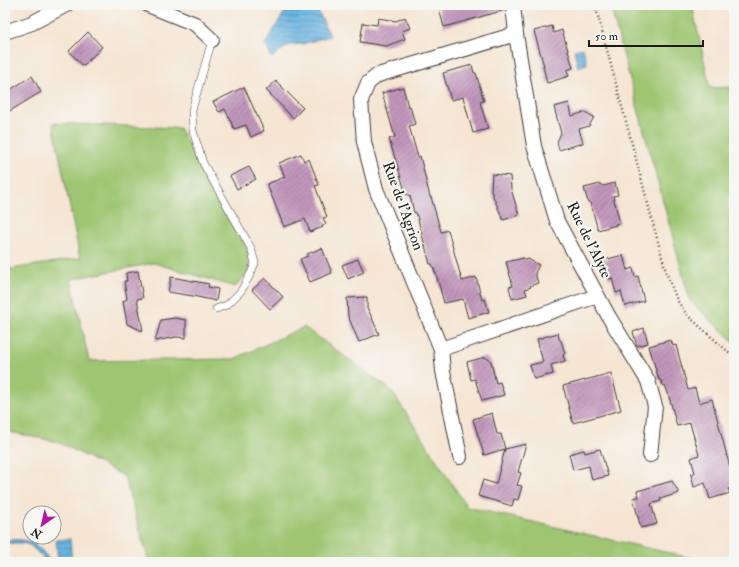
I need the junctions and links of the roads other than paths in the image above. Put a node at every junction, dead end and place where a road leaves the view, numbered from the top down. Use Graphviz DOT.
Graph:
graph roads {
  1 [pos="66,5"];
  2 [pos="148,5"];
  3 [pos="513,5"];
  4 [pos="5,32"];
  5 [pos="516,34"];
  6 [pos="212,40"];
  7 [pos="597,296"];
  8 [pos="216,309"];
  9 [pos="441,349"];
  10 [pos="650,455"];
  11 [pos="460,457"];
  1 -- 4 [label="street"];
  2 -- 6 [label="street"];
  3 -- 5 [label="street, Rue de l'Alyte"];
  5 -- 7 [label="street, Rue de l'Alyte"];
  5 -- 9 [label="street, Rue de l'Agrion"];
  6 -- 8 [label="lane"];
  7 -- 9 [label="street"];
  7 -- 10 [label="street, Rue de l'Alyte"];
  9 -- 11 [label="street, Rue de l'Agrion"];
}
